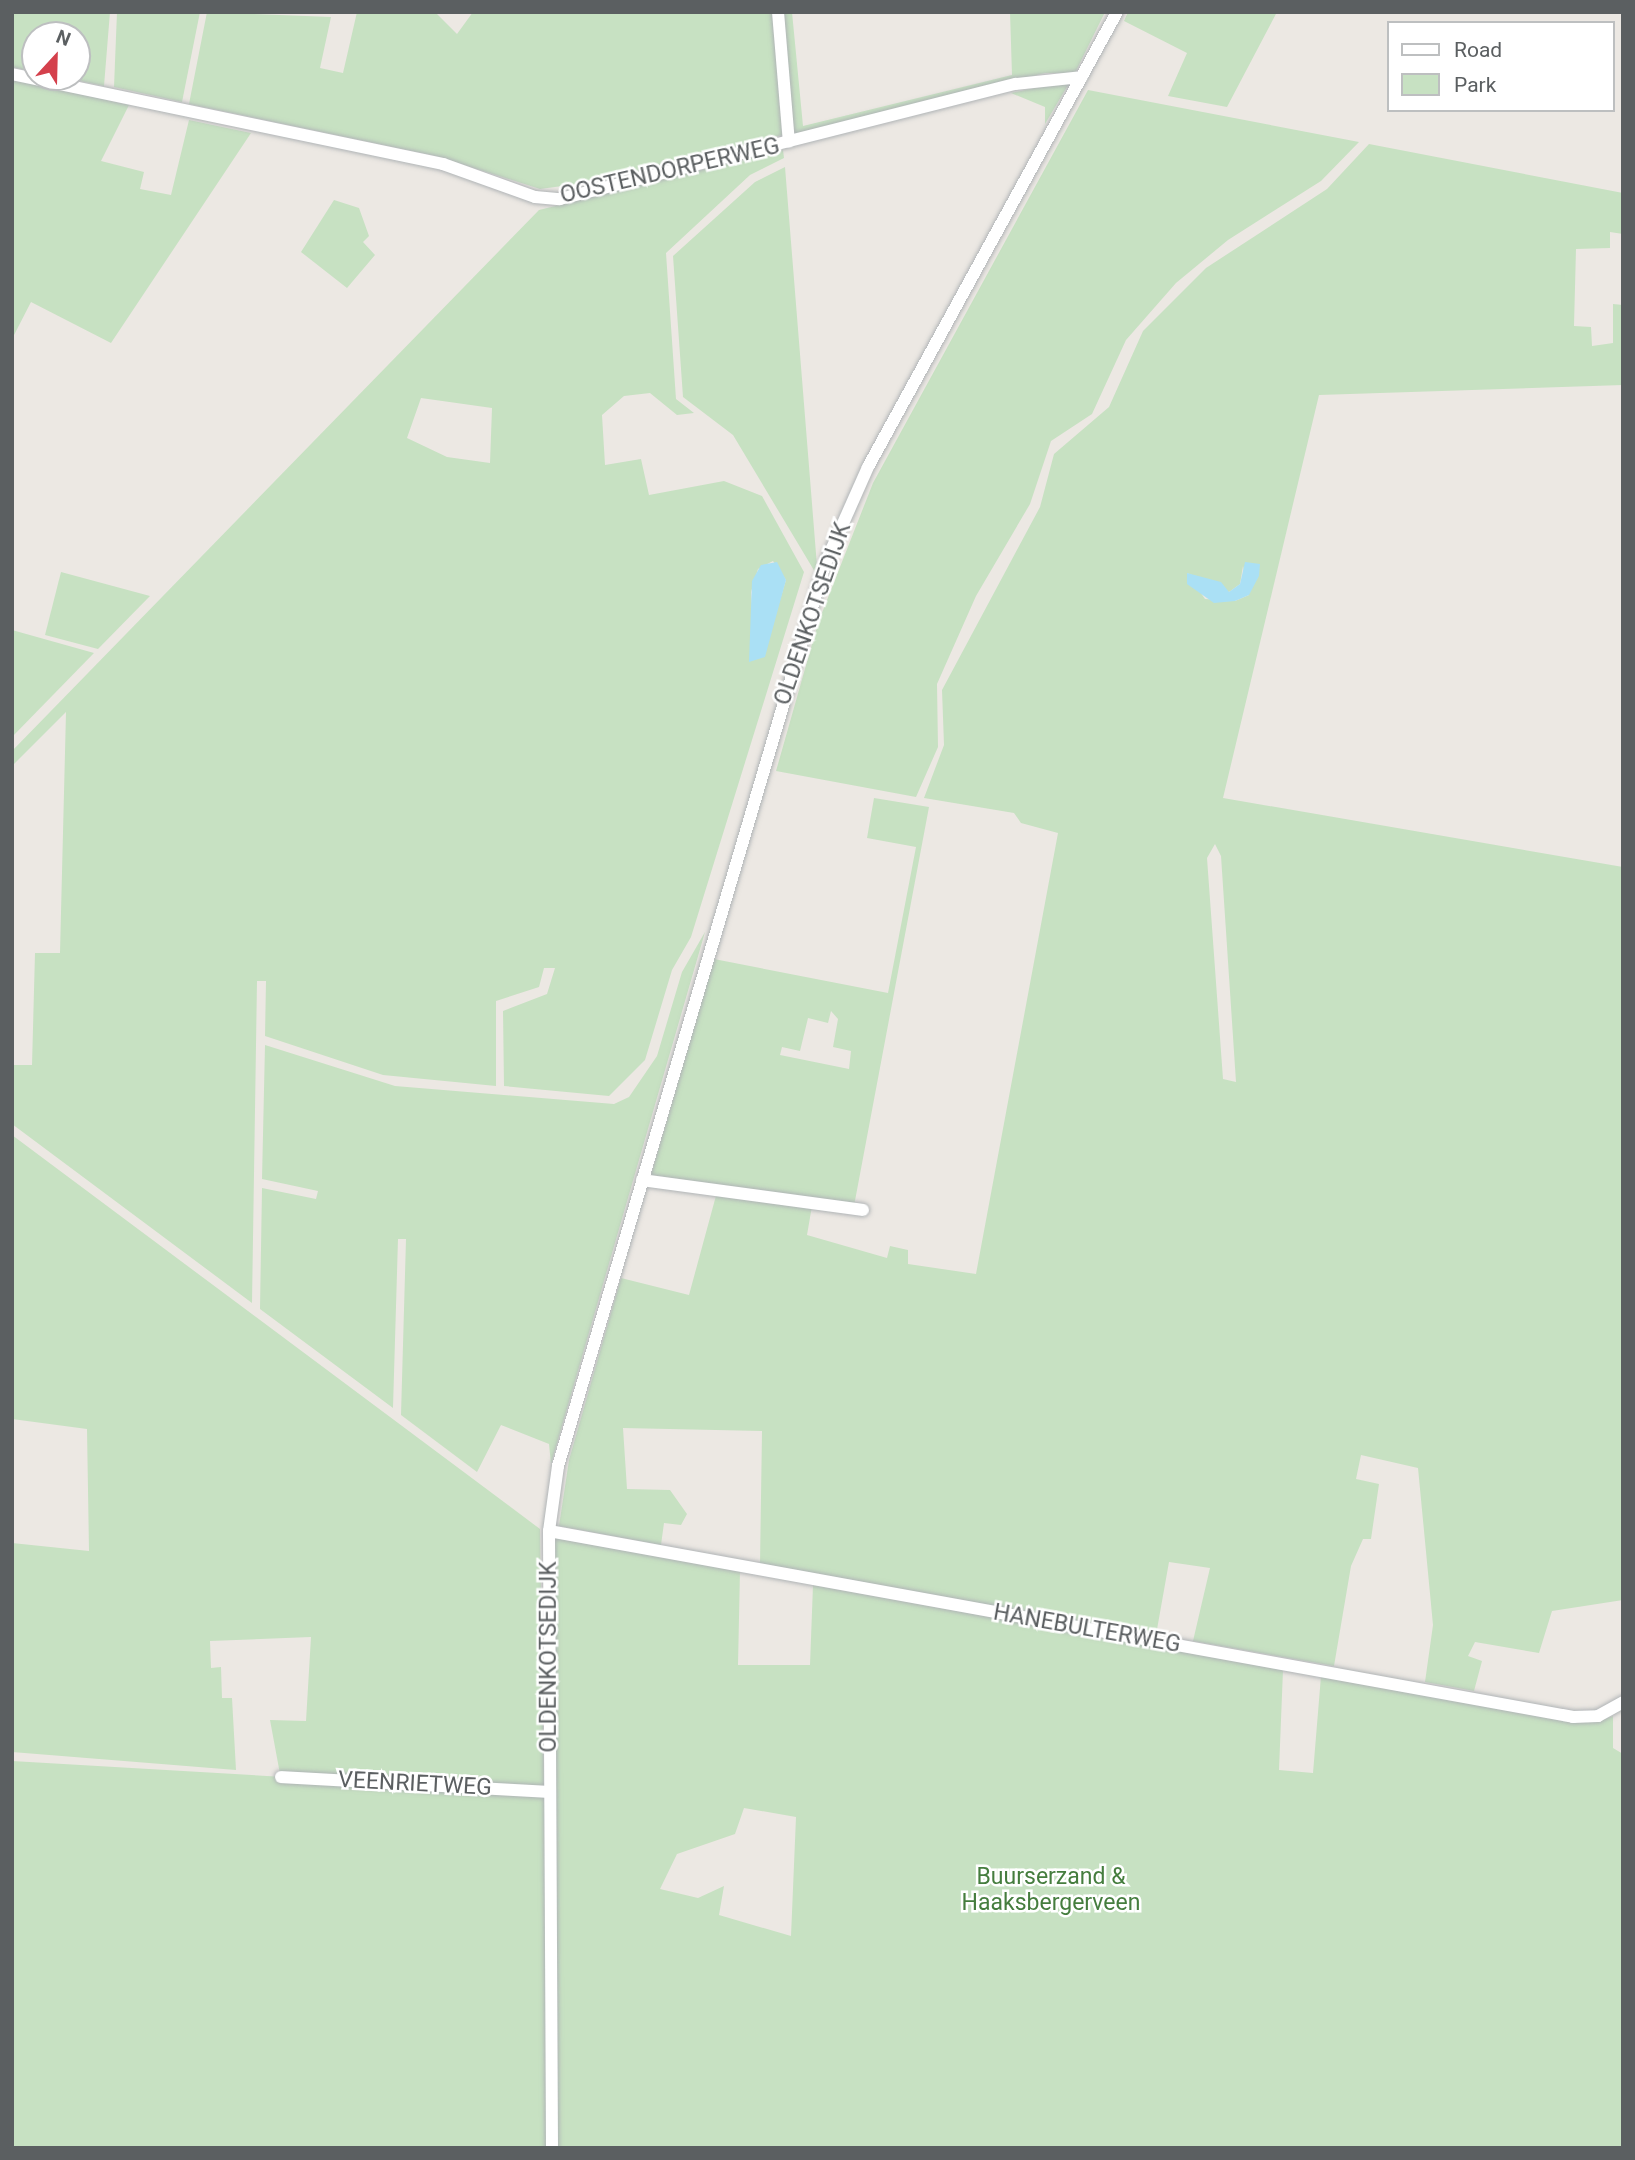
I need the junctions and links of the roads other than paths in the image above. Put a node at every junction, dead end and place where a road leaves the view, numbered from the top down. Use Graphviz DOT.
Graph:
graph roads {
  1 [pos="778,12"];
  2 [pos="1117,12"];
  3 [pos="12,74"];
  4 [pos="1082,77"];
  5 [pos="789,142"];
  6 [pos="642,1180"];
  7 [pos="863,1210"];
  8 [pos="549,1531"];
  9 [pos="1623,1702"];
  10 [pos="281,1777"];
  11 [pos="549,1792"];
  12 [pos="552,2148"];
  1 -- 5 [label="street"];
  2 -- 4 [label="street, OLDENKOTSEDIJK"];
  3 -- 5 [label="street, OOSTENDORPERWEG"];
  4 -- 5 [label="street, OOSTENDORPERWEG"];
  4 -- 6 [label="street, OLDENKOTSEDIJK"];
  6 -- 7 [label="street"];
  6 -- 8 [label="street, OLDENKOTSEDIJK"];
  8 -- 9 [label="street, HANEBULTERWEG"];
  8 -- 11 [label="street, OLDENKOTSEDIJK"];
  10 -- 11 [label="street, VEENRIETWEG"];
  11 -- 12 [label="street, OLDENKOTSEDIJK"];
}
